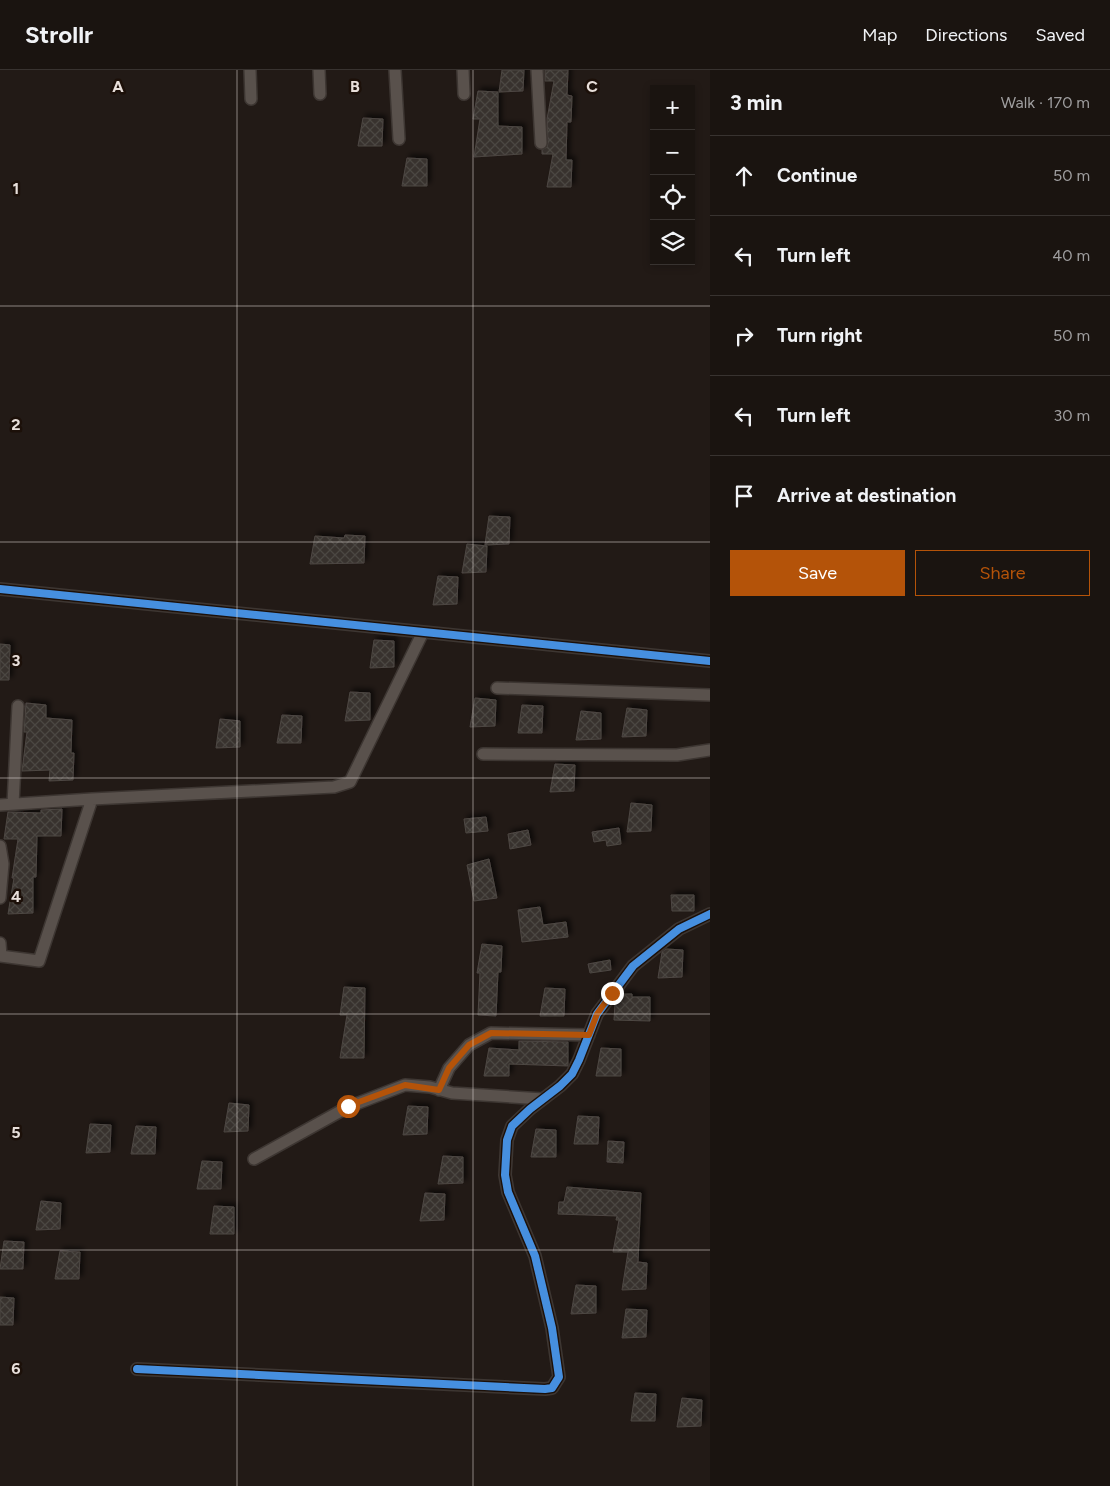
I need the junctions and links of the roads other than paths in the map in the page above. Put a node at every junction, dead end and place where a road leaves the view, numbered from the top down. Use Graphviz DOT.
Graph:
graph roads {
  1 [pos="250,70"];
  2 [pos="319,70"];
  3 [pos="395,70"];
  4 [pos="464,70"];
  5 [pos="537,70"];
  6 [pos="320,94"];
  7 [pos="464,94"];
  8 [pos="251,99"];
  9 [pos="399,138"];
  10 [pos="540,143"];
  11 [pos="1,592"];
  12 [pos="423,632"];
  13 [pos="710,661"];
  14 [pos="496,688"];
  15 [pos="710,694"];
  16 [pos="18,706"];
  17 [pos="710,750"];
  18 [pos="483,754"];
  19 [pos="92,799"];
  20 [pos="13,804"];
  21 [pos="0,805"];
  22 [pos="0,846"];
  23 [pos="0,898"];
  24 [pos="710,914"];
  25 [pos="0,943"];
  26 [pos="0,956"];
  27 [pos="589,1035"];
  28 [pos="439,1090"];
  29 [pos="543,1099"];
  30 [pos="254,1159"];
  31 [pos="137,1369"];
  1 -- 8 [label="street"];
  2 -- 6 [label="street"];
  3 -- 9 [label="street"];
  4 -- 7 [label="street"];
  5 -- 10 [label="street"];
  11 -- 12 [label="street"];
  12 -- 13 [label="street"];
  12 -- 19 [label="street"];
  14 -- 15 [label="street"];
  16 -- 20 [label="street"];
  17 -- 18 [label="street"];
  19 -- 20 [label="street"];
  19 -- 26 [label="street"];
  20 -- 21 [label="street"];
  22 -- 23 [label="street"];
  24 -- 27 [label="street"];
  25 -- 26 [label="street"];
  27 -- 28 [label="street"];
  27 -- 29 [label="street"];
  28 -- 29 [label="street"];
  28 -- 30 [label="street"];
  29 -- 31 [label="street"];
}
